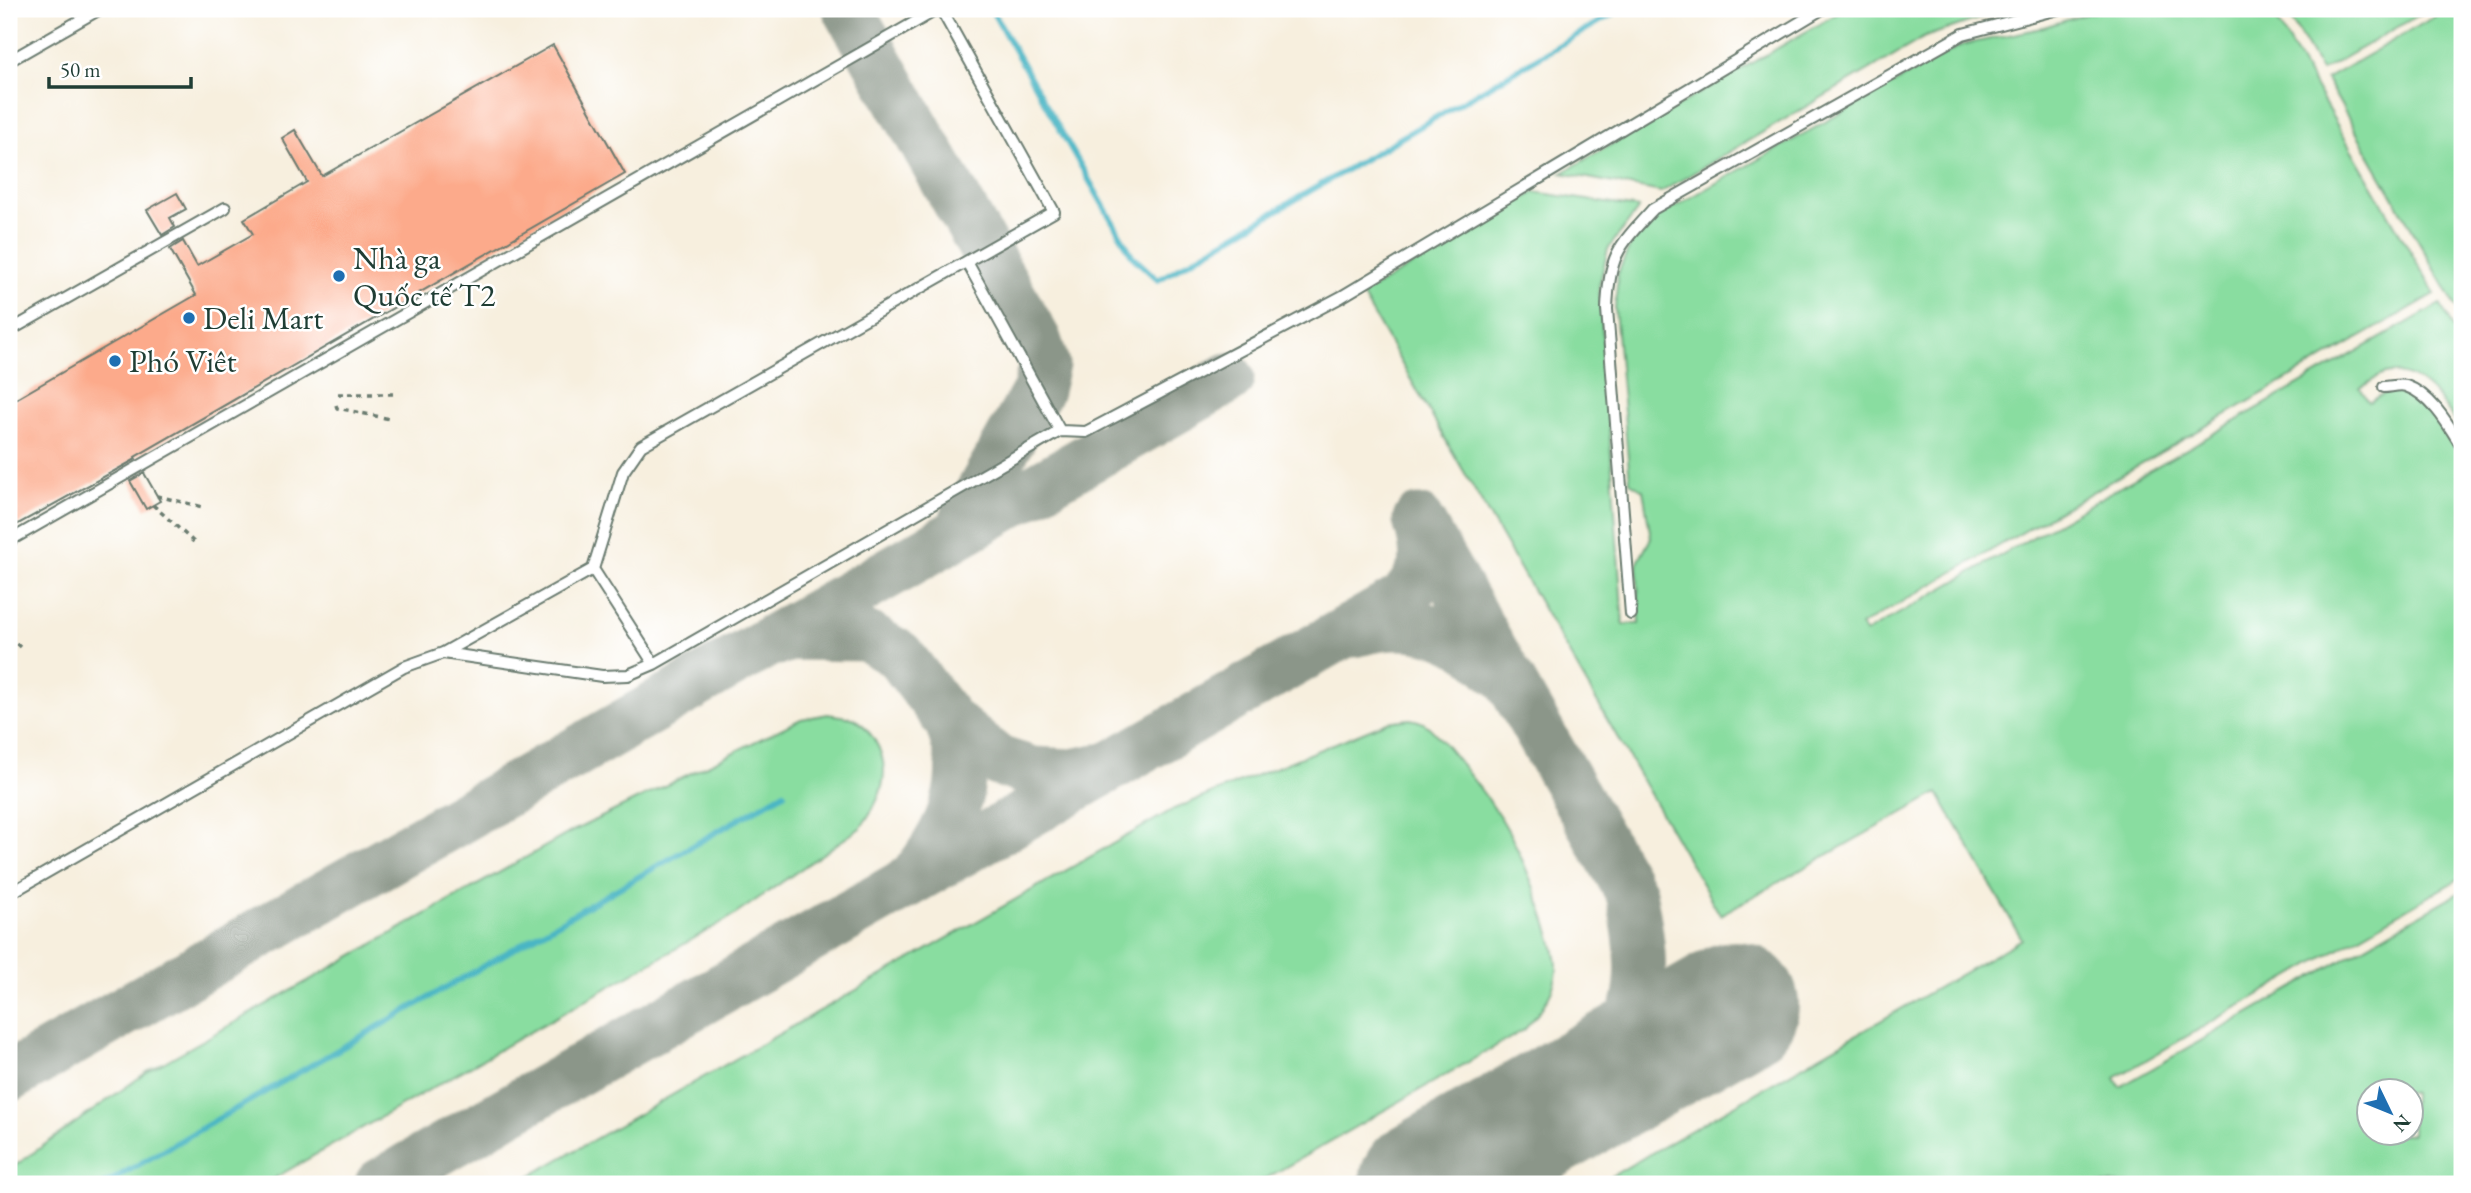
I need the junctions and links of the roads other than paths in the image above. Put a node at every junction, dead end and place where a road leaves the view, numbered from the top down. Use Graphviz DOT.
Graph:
graph roads {
  1 [pos="100,9"];
  2 [pos="940,9"];
  3 [pos="1822,9"];
  4 [pos="2058,9"];
  5 [pos="9,61"];
  6 [pos="225,208"];
  7 [pos="967,262"];
  8 [pos="9,331"];
  9 [pos="2384,387"];
  10 [pos="1060,431"];
  11 [pos="2462,447"];
  12 [pos="9,541"];
  13 [pos="593,569"];
  14 [pos="1631,614"];
  15 [pos="443,653"];
  16 [pos="654,663"];
  17 [pos="9,894"];
  1 -- 5 [label="lane"];
  2 -- 7 [label="lane"];
  2 -- 12 [label="lane"];
  3 -- 10 [label="lane"];
  4 -- 14 [label="lane"];
  6 -- 8 [label="lane"];
  7 -- 10 [label="lane"];
  7 -- 13 [label="lane"];
  9 -- 11 [label="lane"];
  10 -- 16 [label="lane"];
  13 -- 15 [label="lane"];
  13 -- 16 [label="lane"];
  15 -- 16 [label="lane"];
  15 -- 17 [label="lane"];
}
